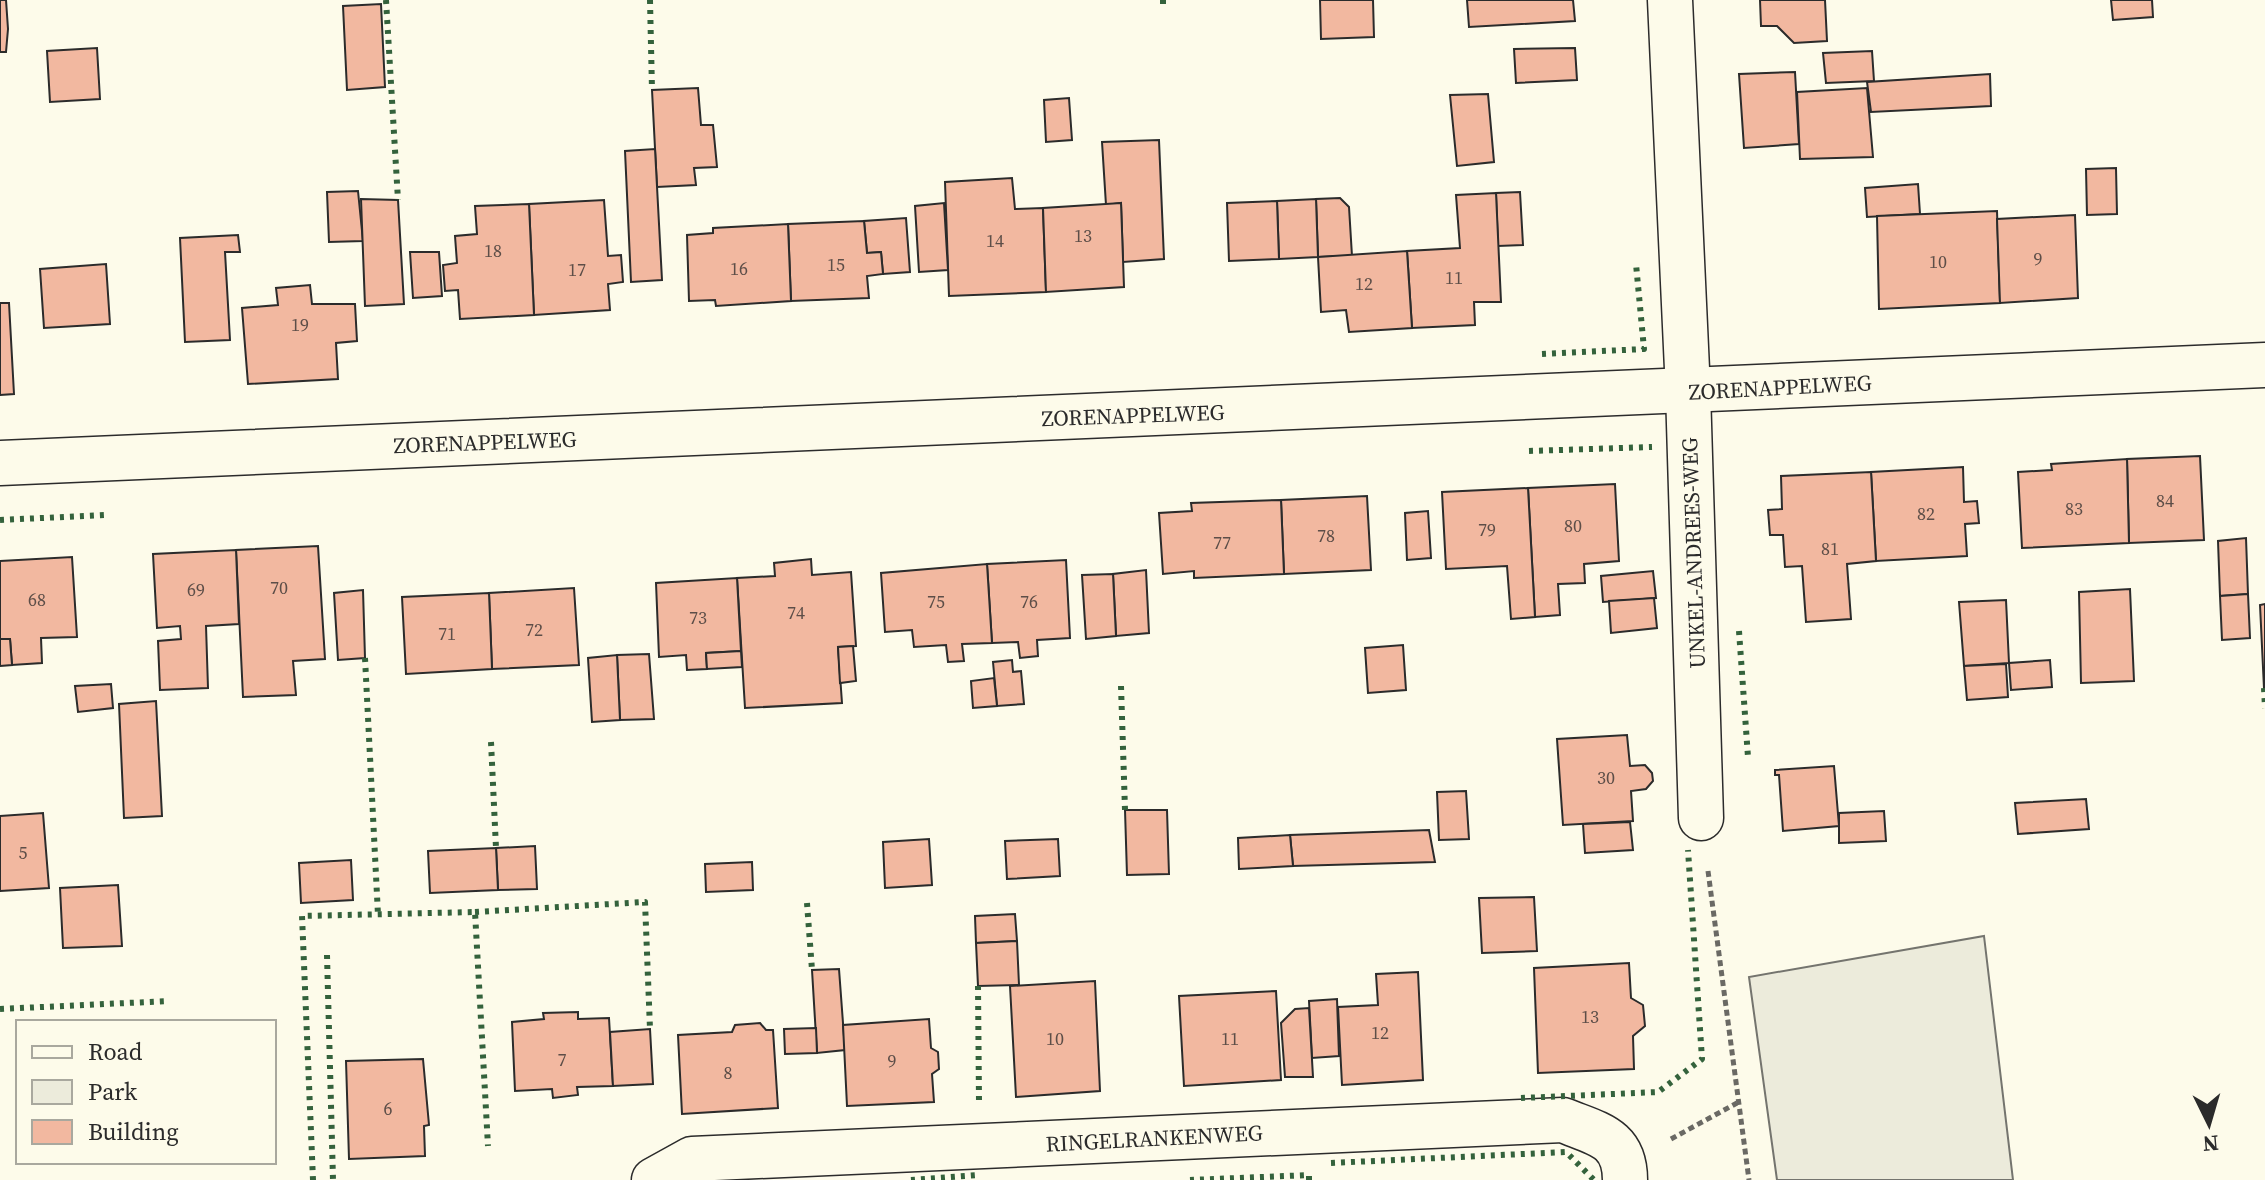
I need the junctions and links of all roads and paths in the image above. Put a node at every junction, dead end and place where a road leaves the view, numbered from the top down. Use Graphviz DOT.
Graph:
graph roads {
  1 [pos="1670,0"];
  2 [pos="2265,365"];
  3 [pos="1688,391"];
  4 [pos="0,463"];
  5 [pos="1701,818"];
  6 [pos="1737,1103"];
  7 [pos="1625,1172"];
  8 [pos="654,1180"];
  9 [pos="1749,1180"];
  1 -- 3 [label="street, UNKEL-ANDREES-WEG"];
  2 -- 3 [label="street, ZORENAPPELWEG"];
  3 -- 4 [label="street, ZORENAPPELWEG"];
  3 -- 5 [label="street, UNKEL-ANDREES-WEG"];
  5 -- 6 [label="path"];
  6 -- 7 [label="path"];
  6 -- 9 [label="path"];
  7 -- 8 [label="street, RINGELRANKENWEG"];
}
